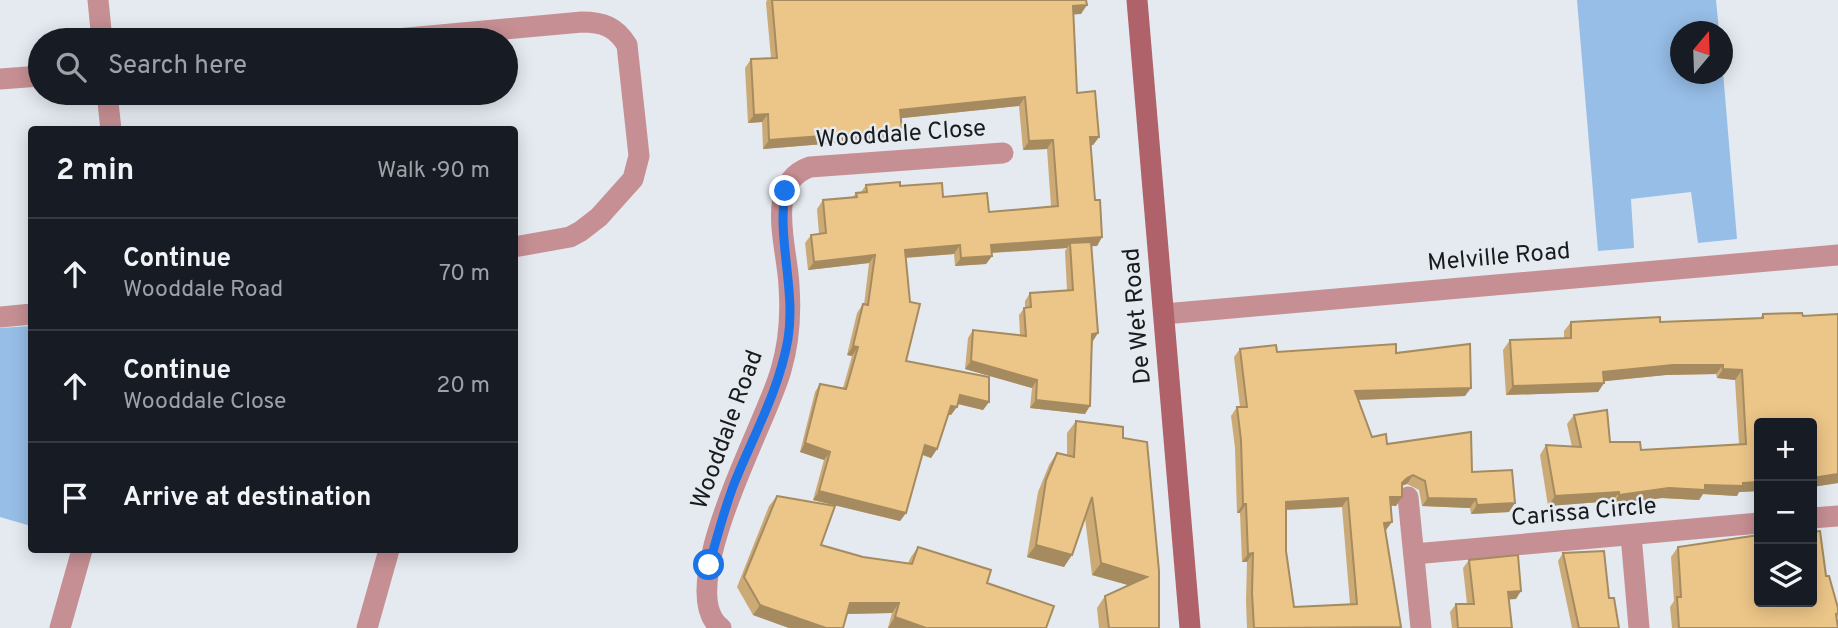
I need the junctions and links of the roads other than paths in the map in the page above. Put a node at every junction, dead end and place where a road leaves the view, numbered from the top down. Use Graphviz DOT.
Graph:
graph roads {
  1 [pos="98,0"];
  2 [pos="1137,0"];
  3 [pos="101,28"];
  4 [pos="517,28"];
  5 [pos="28,77"];
  6 [pos="0,79"];
  7 [pos="108,105"];
  8 [pos="111,126"];
  9 [pos="1003,153"];
  10 [pos="518,246"];
  11 [pos="1838,255"];
  12 [pos="789,286"];
  13 [pos="28,314"];
  14 [pos="1164,314"];
  15 [pos="0,317"];
  16 [pos="1408,497"];
  17 [pos="1838,516"];
  18 [pos="1817,518"];
  19 [pos="1754,523"];
  20 [pos="1631,535"];
  21 [pos="81,553"];
  22 [pos="388,553"];
  23 [pos="1414,554"];
  24 [pos="60,628"];
  25 [pos="367,628"];
  26 [pos="721,628"];
  27 [pos="1190,628"];
  28 [pos="1421,628"];
  29 [pos="1639,628"];
  1 -- 3 [label="street"];
  2 -- 14 [label="street, De Wet Road"];
  4 -- 10 [label="street"];
  5 -- 6 [label="street"];
  7 -- 8 [label="street"];
  9 -- 12 [label="street, Wooddale Close"];
  11 -- 14 [label="street, Melville Road"];
  12 -- 26 [label="street, Wooddale Road"];
  13 -- 15 [label="street"];
  14 -- 27 [label="street, De Wet Road"];
  16 -- 23 [label="street"];
  17 -- 18 [label="street"];
  19 -- 20 [label="street, Carissa Circle"];
  20 -- 23 [label="street, Carissa Circle"];
  20 -- 29 [label="street"];
  21 -- 24 [label="street"];
  22 -- 25 [label="street"];
  23 -- 28 [label="street"];
}
